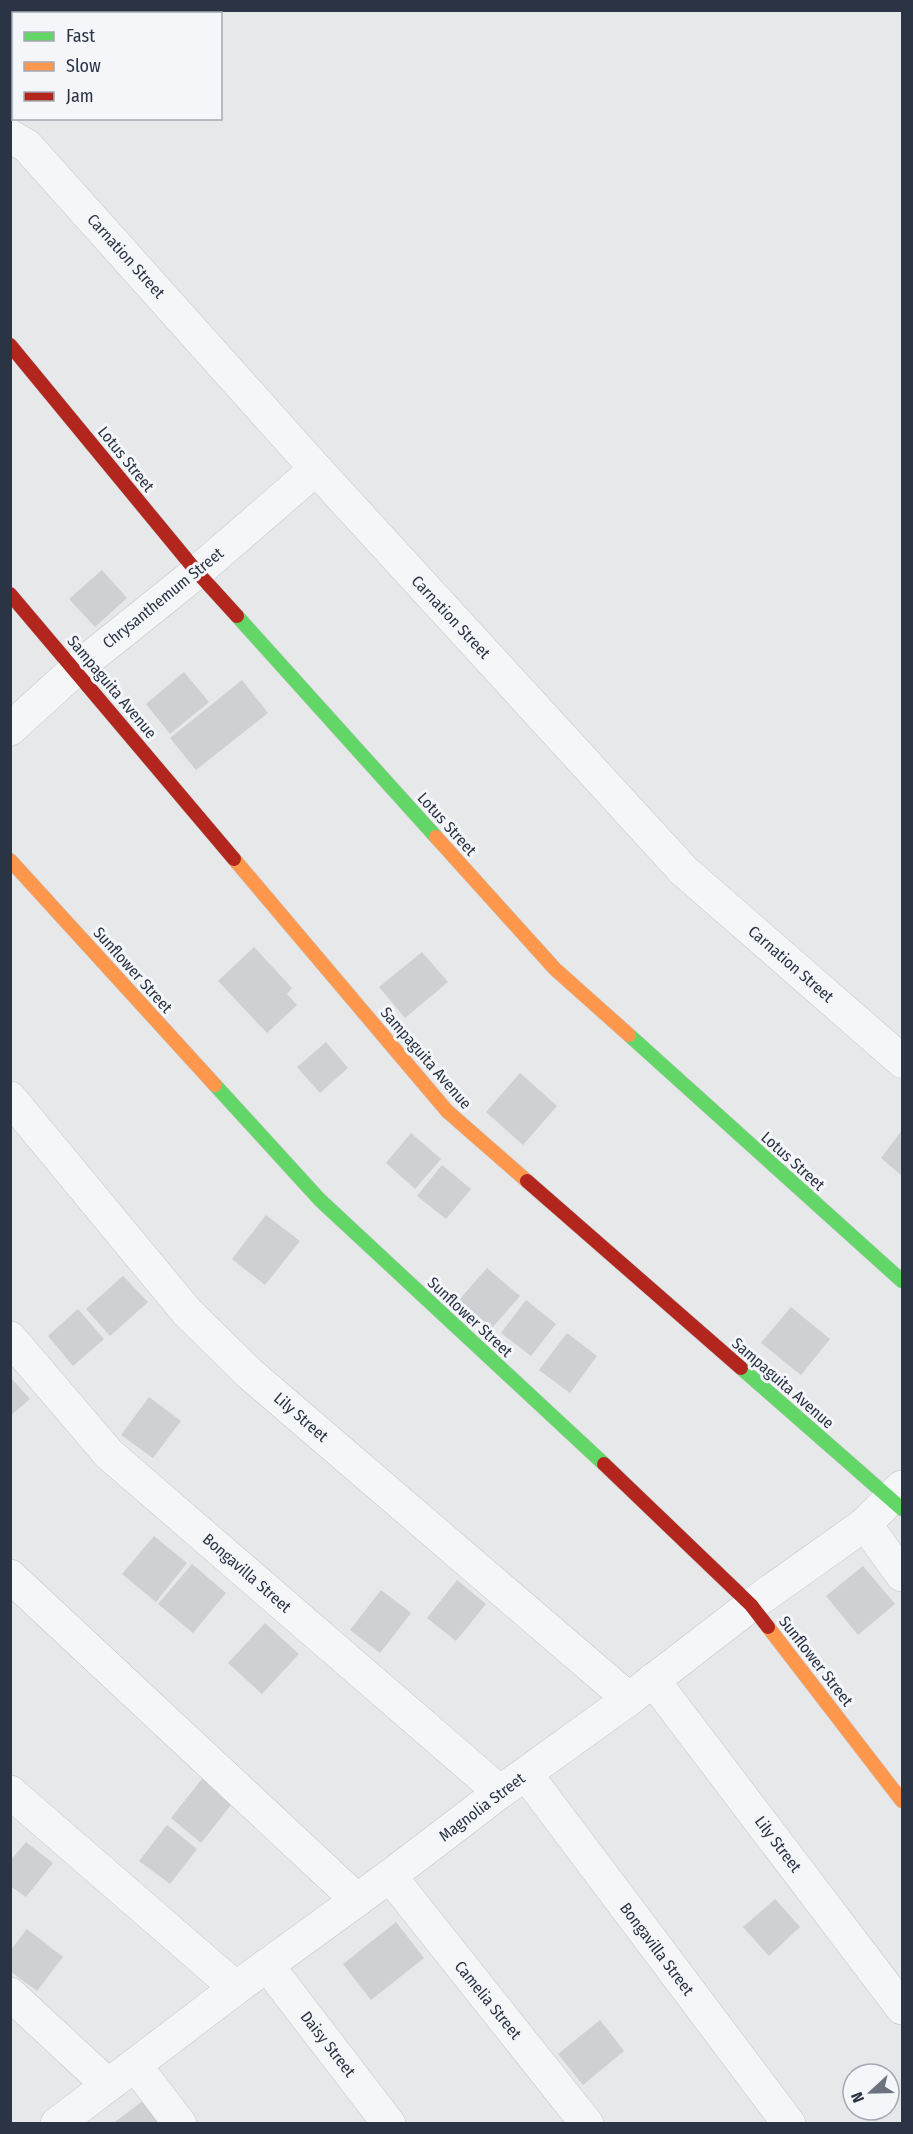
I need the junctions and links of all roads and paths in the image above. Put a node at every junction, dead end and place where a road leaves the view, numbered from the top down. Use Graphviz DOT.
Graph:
graph roads {
  1 [pos="19,141"];
  2 [pos="10,345"];
  3 [pos="316,469"];
  4 [pos="197,572"];
  5 [pos="10,594"];
  6 [pos="76,669"];
  7 [pos="10,729"];
  8 [pos="10,860"];
  9 [pos="903,1060"];
  10 [pos="10,1098"];
  11 [pos="903,1281"];
  12 [pos="10,1338"];
  13 [pos="899,1499"];
  14 [pos="865,1524"];
  15 [pos="903,1575"];
  16 [pos="10,1576"];
  17 [pos="751,1605"];
  18 [pos="641,1689"];
  19 [pos="513,1783"];
  20 [pos="10,1792"];
  21 [pos="903,1801"];
  22 [pos="390,1876"];
  23 [pos="357,1900"];
  24 [pos="267,1965"];
  25 [pos="236,1988"];
  26 [pos="10,1994"];
  27 [pos="903,2008"];
  28 [pos="135,2065"];
  29 [pos="108,2085"];
  30 [pos="57,2124"];
  31 [pos="180,2124"];
  32 [pos="389,2124"];
  33 [pos="587,2124"];
  34 [pos="789,2124"];
  1 -- 3 [label="street, Carnation Street"];
  2 -- 4 [label="street, Lotus Street"];
  3 -- 4 [label="street, Chrysanthemum Street"];
  3 -- 9 [label="street, Carnation Street"];
  4 -- 6 [label="street, Chrysanthemum Street"];
  4 -- 11 [label="street, Lotus Street"];
  5 -- 6 [label="street, Sampaguita Avenue"];
  6 -- 7 [label="street, Chrysanthemum Street"];
  6 -- 13 [label="street, Sampaguita Avenue"];
  8 -- 17 [label="street, Sunflower Street"];
  10 -- 18 [label="street, Lily Street"];
  12 -- 19 [label="street, Bongavilla Street"];
  13 -- 14 [label="street, Magnolia Street"];
  14 -- 15 [label="street"];
  14 -- 17 [label="street, Magnolia Street"];
  16 -- 23 [label="street"];
  17 -- 18 [label="street, Magnolia Street"];
  17 -- 21 [label="street, Sunflower Street"];
  18 -- 19 [label="street, Magnolia Street"];
  18 -- 27 [label="street, Lily Street"];
  19 -- 22 [label="street, Magnolia Street"];
  19 -- 34 [label="street, Bongavilla Street"];
  20 -- 25 [label="street"];
  22 -- 23 [label="street, Magnolia Street"];
  22 -- 33 [label="street, Camelia Street"];
  23 -- 24 [label="street, Magnolia Street"];
  24 -- 25 [label="street, Magnolia Street"];
  24 -- 32 [label="street, Daisy Street"];
  25 -- 28 [label="street, Magnolia Street"];
  26 -- 29 [label="street"];
  28 -- 29 [label="street, Magnolia Street"];
  28 -- 31 [label="street"];
  29 -- 30 [label="street, Magnolia Street"];
}
